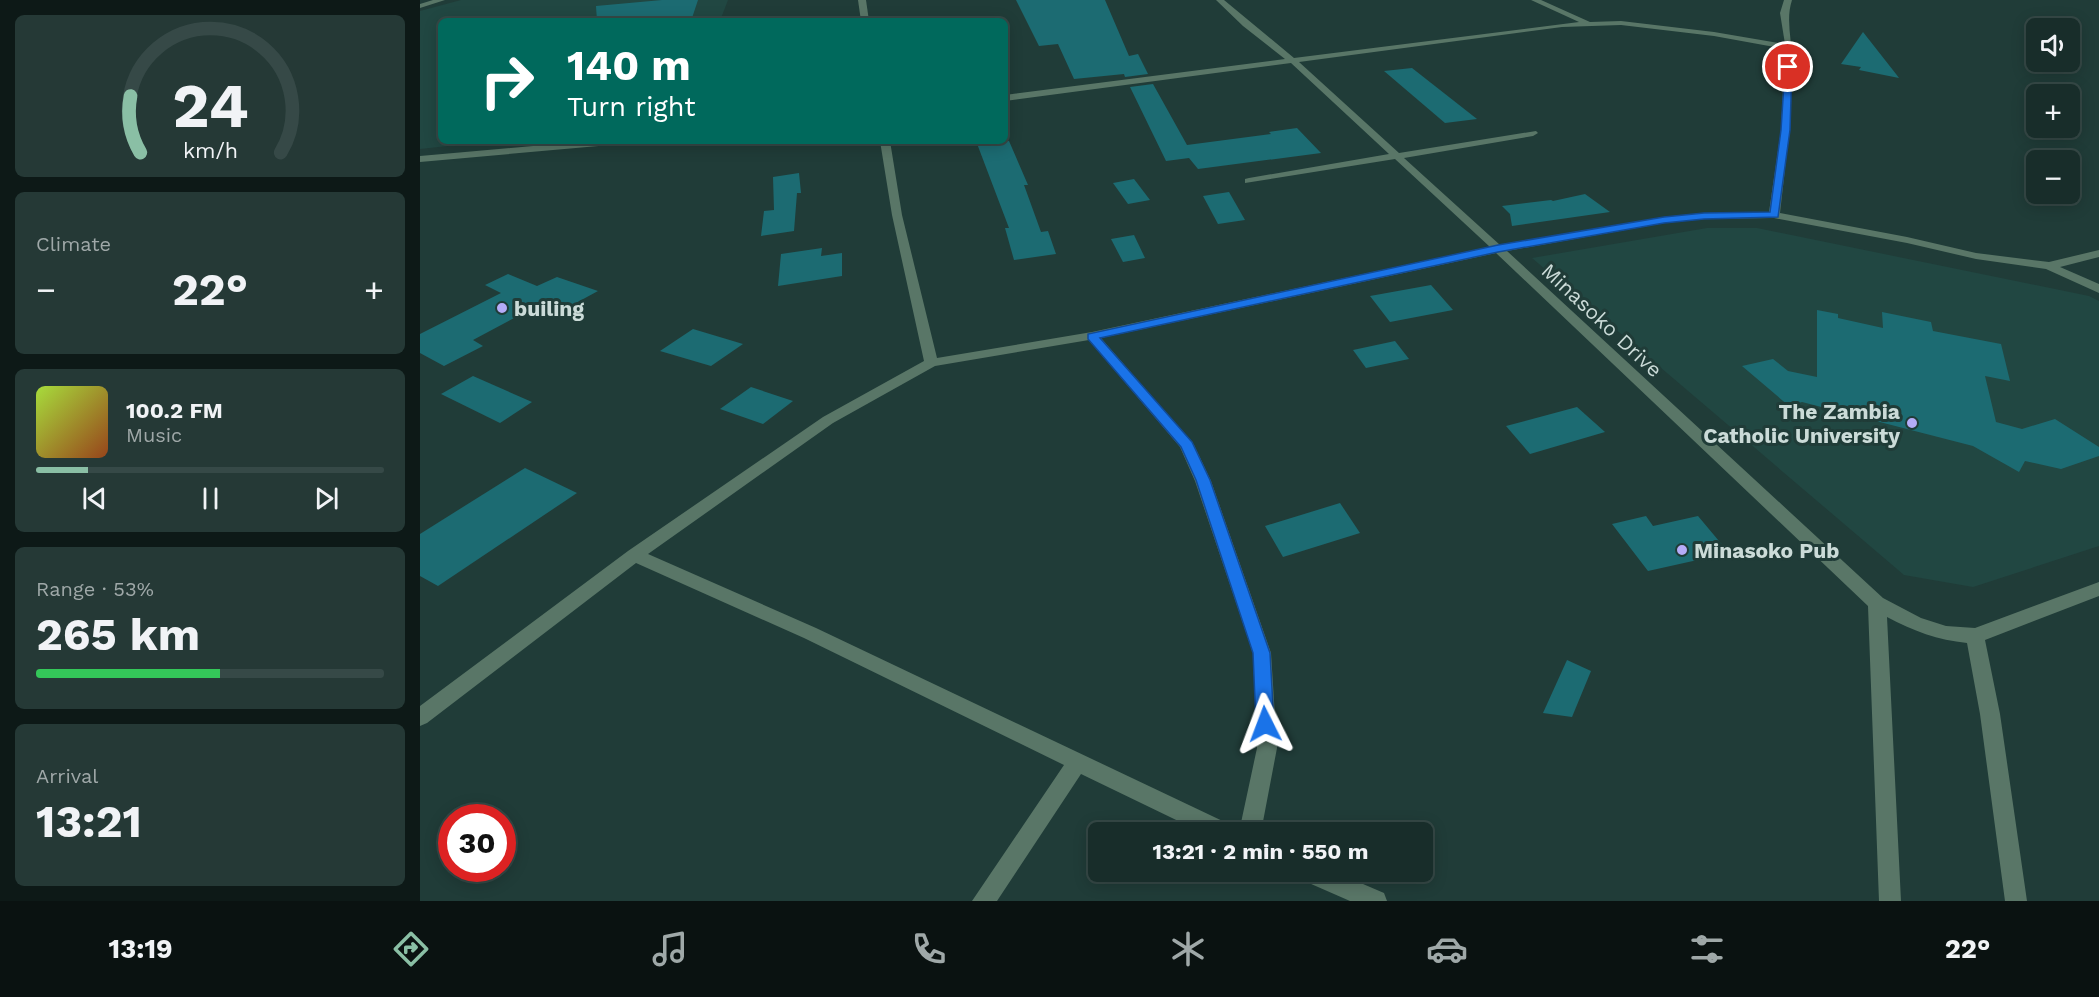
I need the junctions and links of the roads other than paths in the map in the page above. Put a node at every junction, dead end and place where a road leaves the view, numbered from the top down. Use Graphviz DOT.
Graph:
graph roads {
  1 [pos="441,0"];
  2 [pos="862,0"];
  3 [pos="1220,0"];
  4 [pos="1535,0"];
  5 [pos="1788,0"];
  6 [pos="420,6"];
  7 [pos="865,18"];
  8 [pos="1589,24"];
  9 [pos="1790,47"];
  10 [pos="1292,60"];
  11 [pos="1008,98"];
  12 [pos="1533,133"];
  13 [pos="588,144"];
  14 [pos="885,144"];
  15 [pos="1395,154"];
  16 [pos="420,159"];
  17 [pos="1249,181"];
  18 [pos="1774,215"];
  19 [pos="1498,249"];
  20 [pos="2099,253"];
  21 [pos="2049,266"];
  22 [pos="2099,289"];
  23 [pos="1092,336"];
  24 [pos="931,363"];
  25 [pos="634,555"];
  26 [pos="2099,589"];
  27 [pos="1876,603"];
  28 [pos="1975,636"];
  29 [pos="420,717"];
  30 [pos="1077,763"];
  31 [pos="1203,822"];
  32 [pos="1252,822"];
  33 [pos="1333,882"];
  34 [pos="983,901"];
  35 [pos="1376,901"];
  36 [pos="1890,901"];
  37 [pos="2016,901"];
  1 -- 6 [label="street"];
  2 -- 7 [label="street"];
  3 -- 10 [label="street, Minasoko Drive"];
  4 -- 8 [label="street"];
  5 -- 9 [label="street"];
  8 -- 9 [label="street"];
  8 -- 10 [label="street"];
  9 -- 18 [label="street"];
  10 -- 11 [label="street"];
  10 -- 15 [label="street, Minasoko Drive"];
  12 -- 15 [label="street"];
  13 -- 16 [label="street"];
  14 -- 24 [label="street"];
  15 -- 17 [label="street"];
  15 -- 19 [label="street, Minasoko Drive"];
  18 -- 19 [label="street"];
  18 -- 21 [label="street"];
  19 -- 23 [label="street"];
  19 -- 27 [label="street, Minasoko Drive"];
  20 -- 21 [label="street"];
  21 -- 22 [label="street"];
  23 -- 24 [label="street"];
  23 -- 32 [label="street"];
  24 -- 25 [label="street"];
  25 -- 29 [label="street"];
  25 -- 30 [label="street"];
  26 -- 28 [label="street"];
  27 -- 28 [label="street, Minasoko Drive"];
  27 -- 36 [label="street"];
  28 -- 37 [label="street"];
  30 -- 31 [label="street"];
  30 -- 34 [label="street"];
  33 -- 35 [label="street"];
}
